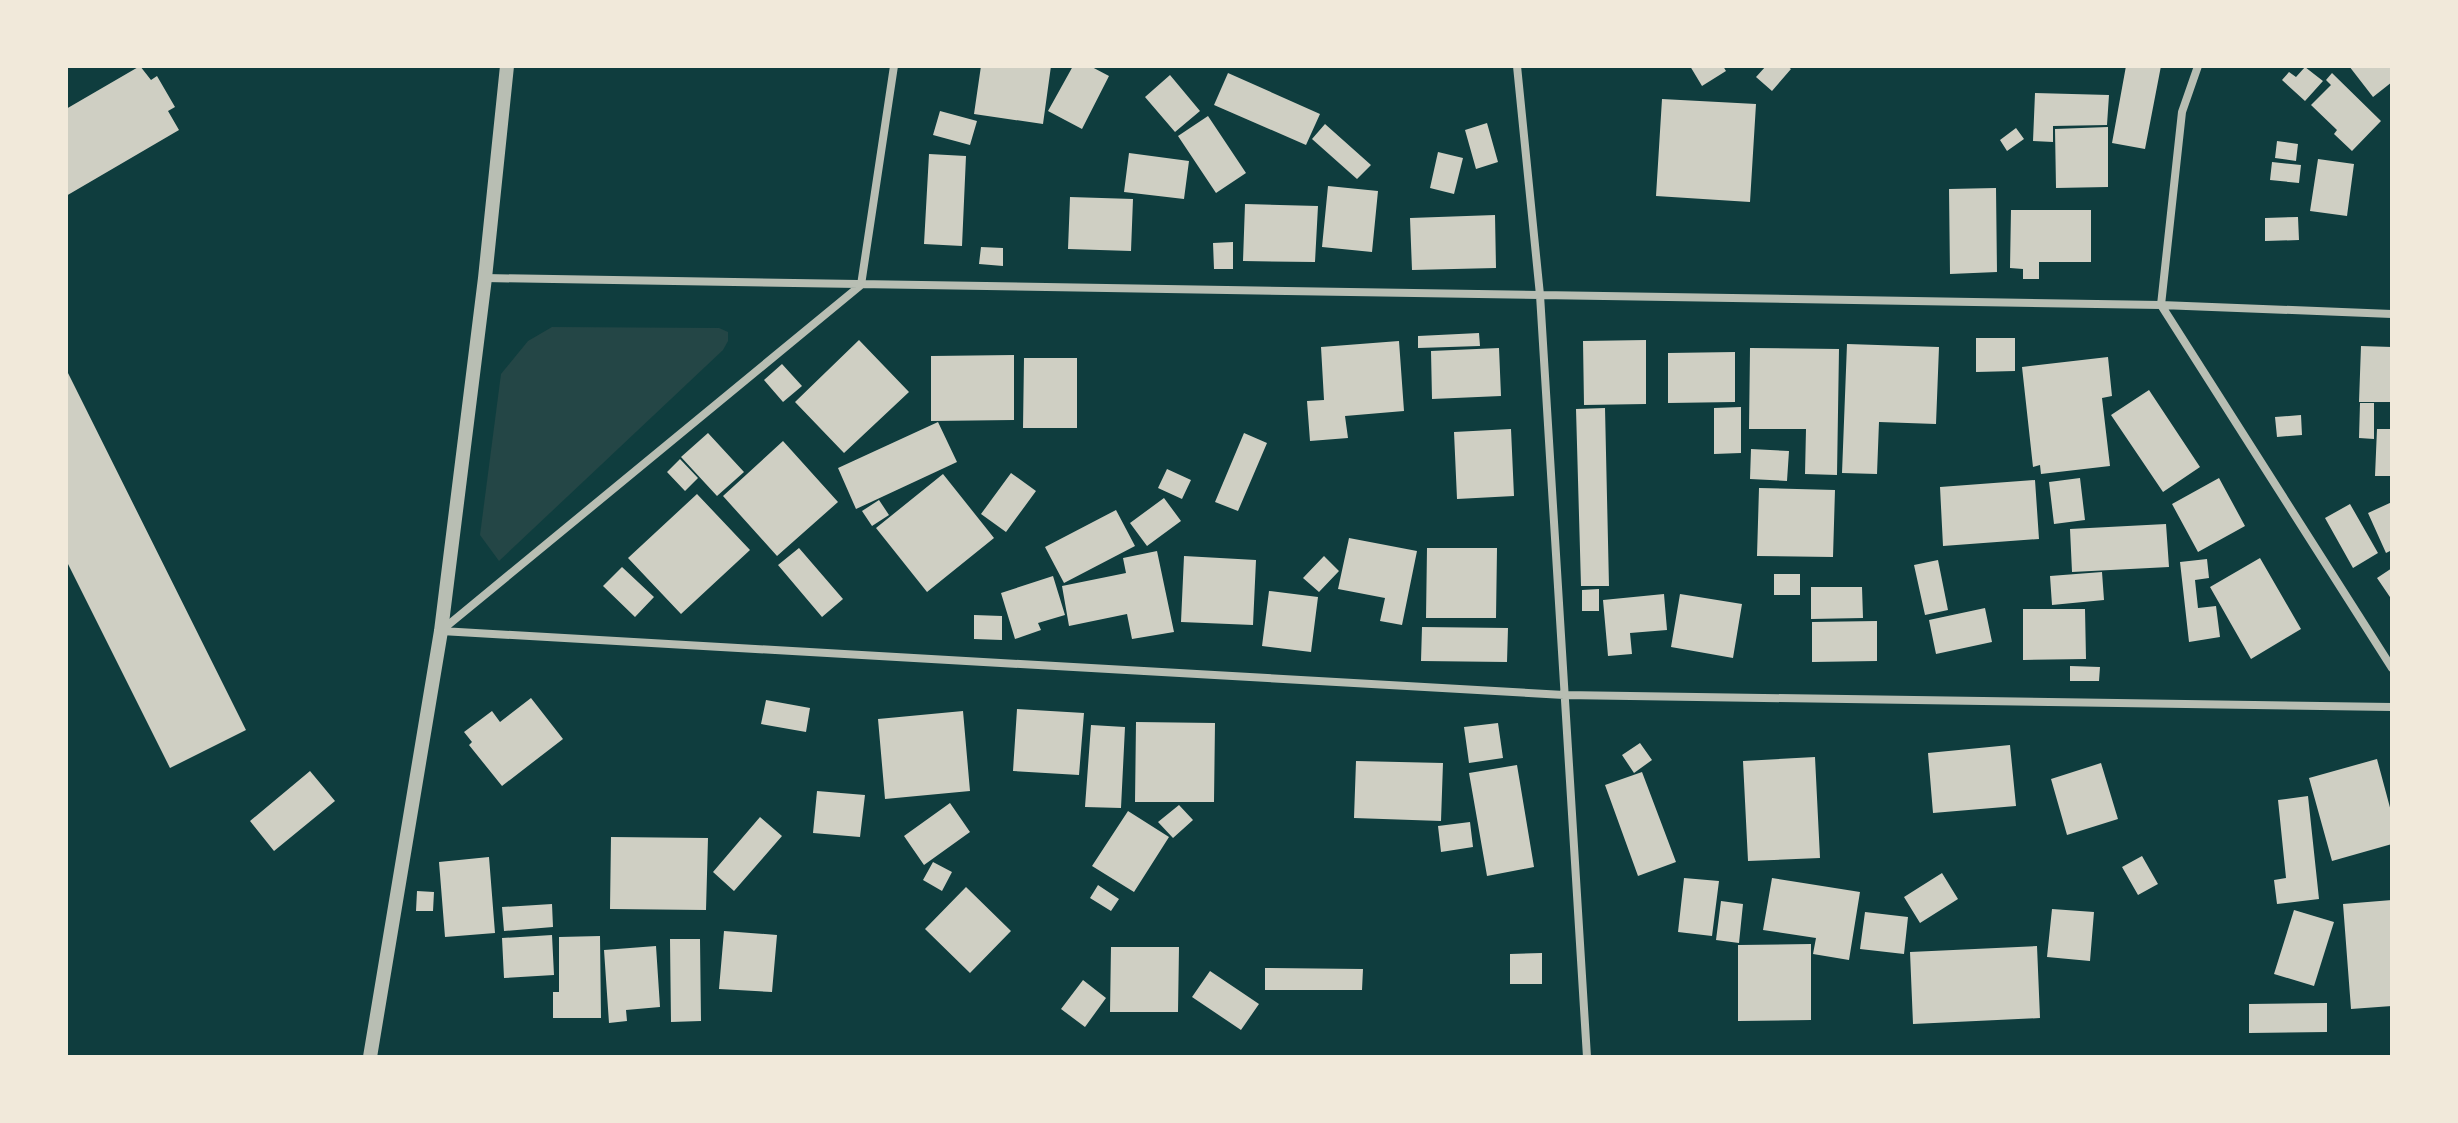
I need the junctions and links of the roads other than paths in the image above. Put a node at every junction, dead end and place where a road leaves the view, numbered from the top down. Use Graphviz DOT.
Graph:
graph roads {
  1 [pos="507,66"];
  2 [pos="894,66"];
  3 [pos="1517,66"];
  4 [pos="2198,66"];
  5 [pos="485,278"];
  6 [pos="861,285"];
  7 [pos="1540,295"];
  8 [pos="2161,305"];
  9 [pos="2392,314"];
  10 [pos="441,631"];
  11 [pos="2392,668"];
  12 [pos="1564,695"];
  13 [pos="2392,707"];
  14 [pos="370,1057"];
  15 [pos="1587,1057"];
  1 -- 5 [label="street"];
  2 -- 6 [label="street"];
  3 -- 7 [label="street"];
  4 -- 8 [label="street"];
  5 -- 6 [label="street"];
  5 -- 10 [label="street"];
  6 -- 7 [label="street"];
  6 -- 10 [label="street"];
  7 -- 8 [label="street"];
  7 -- 12 [label="street"];
  8 -- 9 [label="street"];
  8 -- 11 [label="street"];
  10 -- 12 [label="street"];
  10 -- 14 [label="street"];
  12 -- 13 [label="street"];
  12 -- 15 [label="street"];
}
